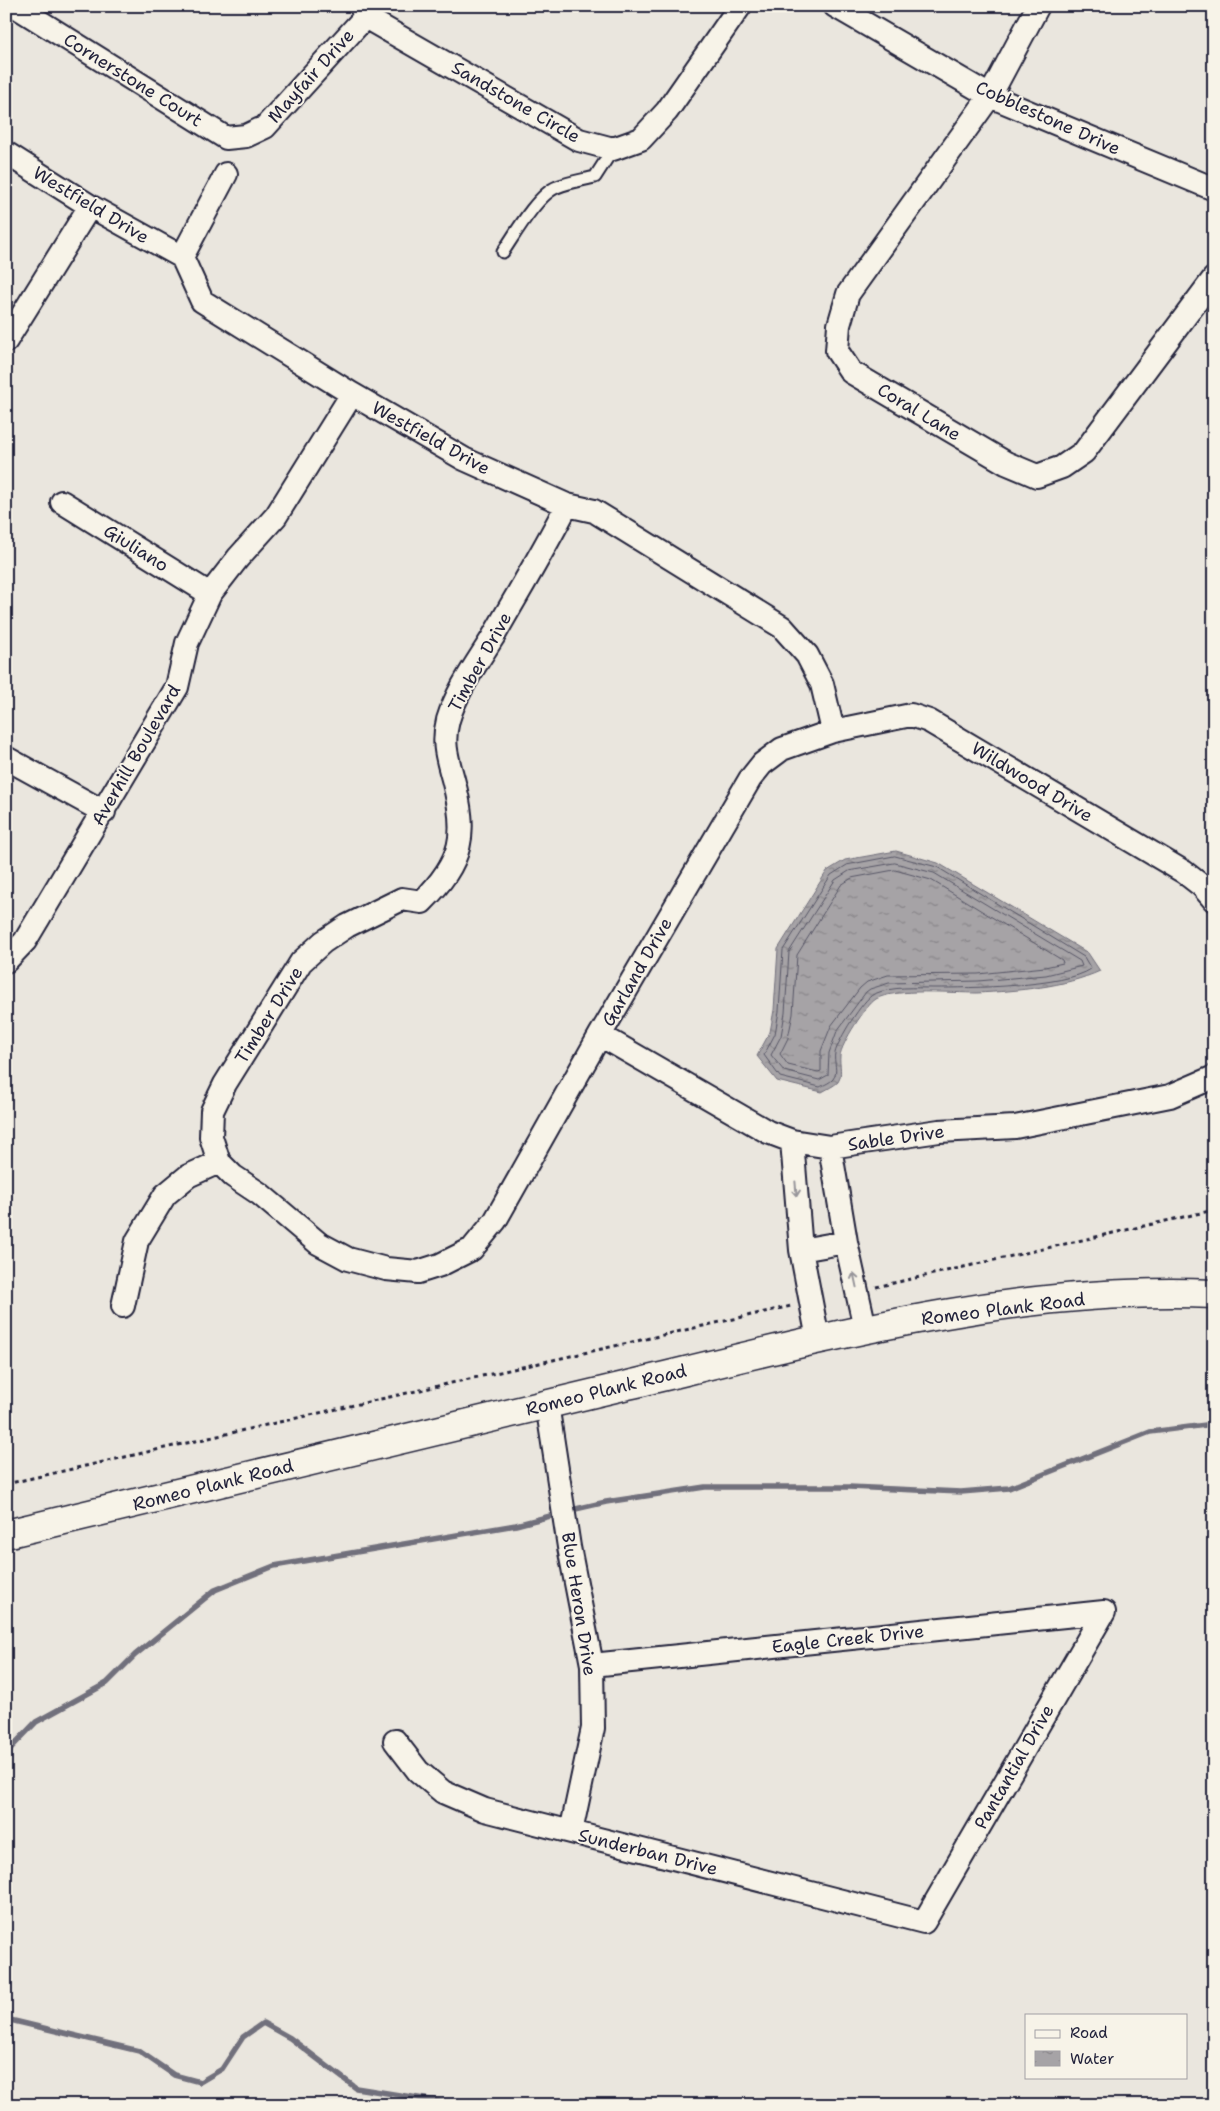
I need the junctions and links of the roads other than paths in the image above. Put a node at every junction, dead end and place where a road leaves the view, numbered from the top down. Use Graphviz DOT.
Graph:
graph roads {
  1 [pos="15,6"];
  2 [pos="740,6"];
  3 [pos="835,6"];
  4 [pos="1038,6"];
  5 [pos="363,12"];
  6 [pos="990,96"];
  7 [pos="226,138"];
  8 [pos="613,149"];
  9 [pos="6,153"];
  10 [pos="226,174"];
  11 [pos="1214,189"];
  12 [pos="90,206"];
  13 [pos="504,252"];
  14 [pos="182,258"];
  15 [pos="1214,278"];
  16 [pos="6,341"];
  17 [pos="352,394"];
  18 [pos="62,502"];
  19 [pos="567,505"];
  20 [pos="210,594"];
  21 [pos="833,731"];
  22 [pos="6,758"];
  23 [pos="104,812"];
  24 [pos="1214,900"];
  25 [pos="6,961"];
  26 [pos="600,1035"];
  27 [pos="1214,1076"];
  28 [pos="792,1140"];
  29 [pos="830,1147"];
  30 [pos="219,1162"];
  31 [pos="846,1242"];
  32 [pos="801,1250"];
  33 [pos="1214,1294"];
  34 [pos="123,1306"];
  35 [pos="865,1328"];
  36 [pos="818,1339"];
  37 [pos="548,1404"];
  38 [pos="6,1534"];
  39 [pos="1104,1612"];
  40 [pos="592,1665"];
  41 [pos="395,1741"];
  42 [pos="571,1832"];
  43 [pos="924,1922"];
  1 -- 7 [label="street, Cornerstone Court"];
  2 -- 8 [label="street"];
  3 -- 6 [label="street, Cobblestone Drive"];
  4 -- 6 [label="street, Coral Lane"];
  5 -- 7 [label="street, Mayfair Drive"];
  5 -- 8 [label="street, Sandstone Circle"];
  6 -- 11 [label="street, Cobblestone Drive"];
  6 -- 15 [label="street, Coral Lane"];
  8 -- 13 [label="lane"];
  9 -- 12 [label="street, Westfield Drive"];
  10 -- 14 [label="street"];
  12 -- 14 [label="street, Westfield Drive"];
  12 -- 16 [label="street"];
  14 -- 17 [label="street, Westfield Drive"];
  17 -- 19 [label="street, Westfield Drive"];
  17 -- 20 [label="street, Averhill Boulevard"];
  18 -- 20 [label="street, Giuliano"];
  19 -- 21 [label="street, Westfield Drive"];
  19 -- 30 [label="street, Timber Drive"];
  20 -- 23 [label="street, Averhill Boulevard"];
  21 -- 24 [label="street, Wildwood Drive"];
  21 -- 26 [label="street, Garland Drive"];
  22 -- 23 [label="street"];
  23 -- 25 [label="street, Averhill Boulevard"];
  26 -- 28 [label="street, Sable Drive"];
  26 -- 30 [label="street, Garland Drive"];
  27 -- 29 [label="street, Sable Drive"];
  28 -- 29 [label="street, Sable Drive"];
  28 -- 32 [label="street, one-way"];
  29 -- 31 [label="street"];
  30 -- 34 [label="street"];
  31 -- 32 [label="street"];
  35 -- 31 [label="street, one-way"];
  32 -- 36 [label="street"];
  33 -- 35 [label="street, Romeo Plank Road"];
  35 -- 36 [label="street, Romeo Plank Road"];
  36 -- 37 [label="street, Romeo Plank Road"];
  37 -- 38 [label="street, Romeo Plank Road"];
  37 -- 40 [label="street, Blue Heron Drive"];
  39 -- 40 [label="street, Eagle Creek Drive"];
  39 -- 43 [label="street, Pantantial Drive"];
  40 -- 42 [label="street, Blue Heron Drive"];
  41 -- 42 [label="street, Sunderban Drive"];
  42 -- 43 [label="street, Sunderban Drive"];
}
